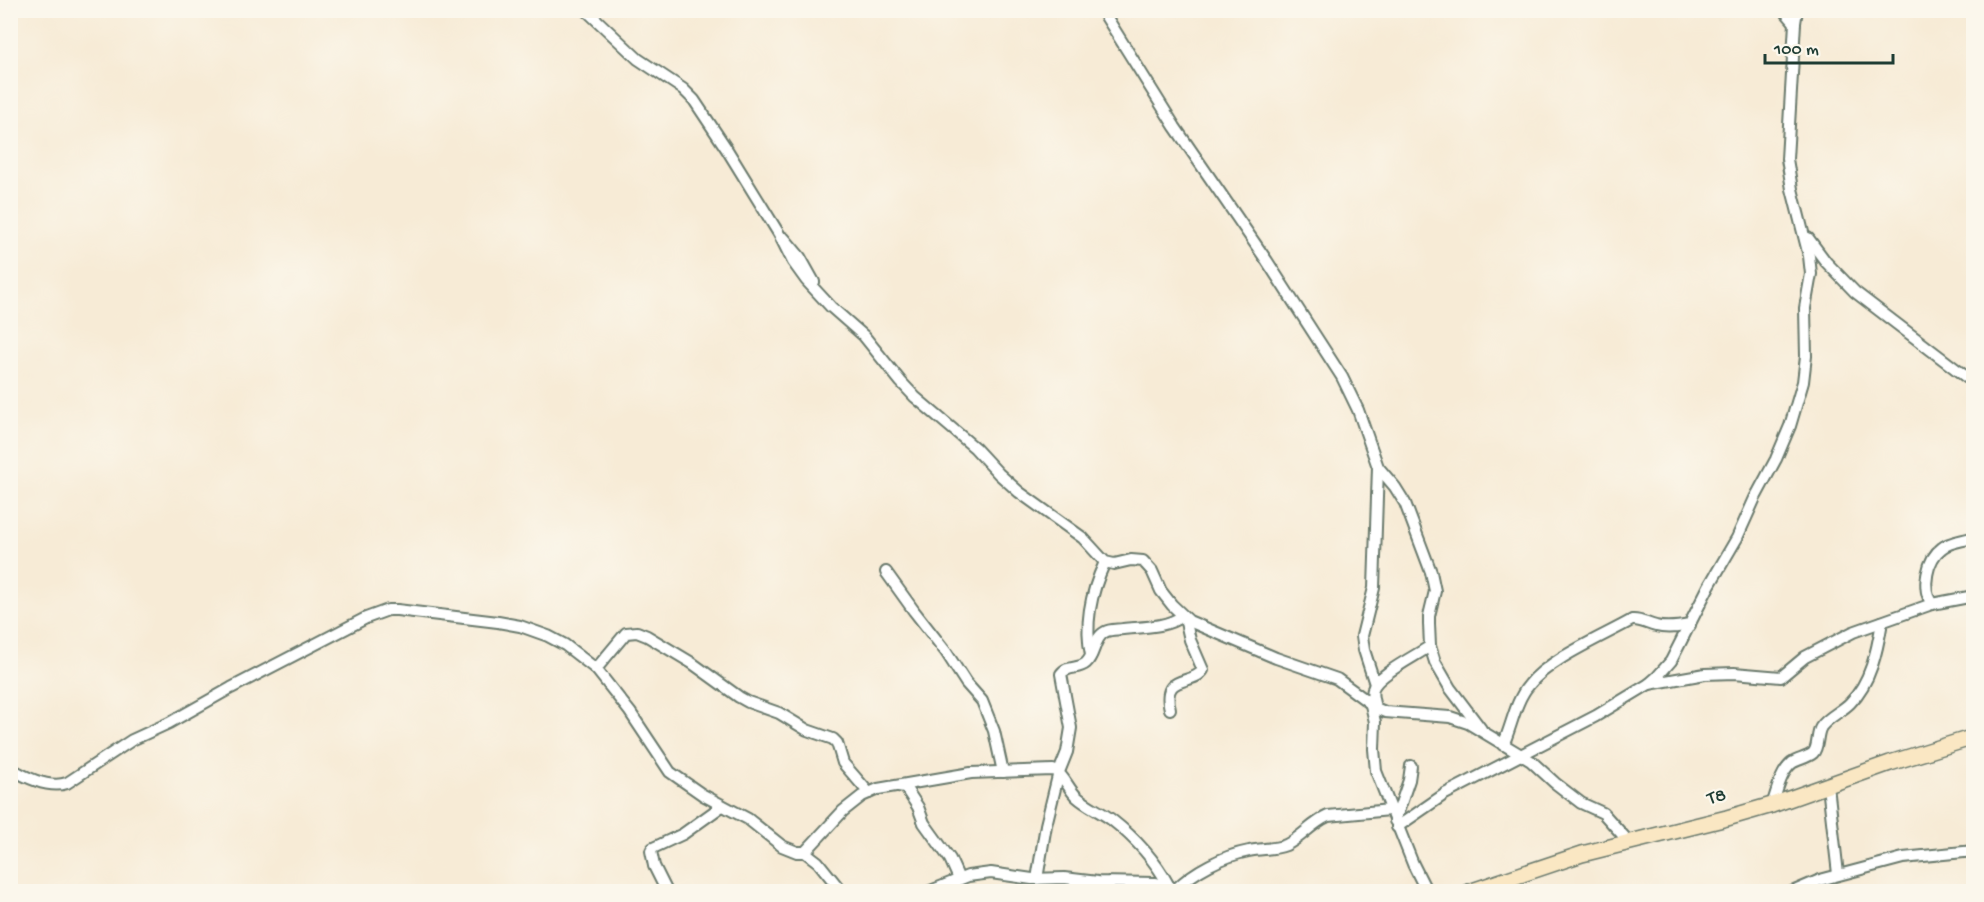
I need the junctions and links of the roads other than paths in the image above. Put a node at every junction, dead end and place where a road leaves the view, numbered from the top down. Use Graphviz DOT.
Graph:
graph roads {
  1 [pos="586,10"];
  2 [pos="1102,10"];
  3 [pos="1784,10"];
  4 [pos="1797,10"];
  5 [pos="1795,23"];
  6 [pos="1803,230"];
  7 [pos="1974,383"];
  8 [pos="1378,466"];
  9 [pos="1974,537"];
  10 [pos="1105,562"];
  11 [pos="886,572"];
  12 [pos="1974,596"];
  13 [pos="1932,604"];
  14 [pos="1184,617"];
  15 [pos="1882,622"];
  16 [pos="1690,625"];
  17 [pos="1430,646"];
  18 [pos="1091,656"];
  19 [pos="596,669"];
  20 [pos="1649,684"];
  21 [pos="1374,687"];
  22 [pos="1354,691"];
  23 [pos="1373,706"];
  24 [pos="1170,709"];
  25 [pos="1485,734"];
  26 [pos="1974,737"];
  27 [pos="1503,745"];
  28 [pos="1519,756"];
  29 [pos="1411,766"];
  30 [pos="10,768"];
  31 [pos="1003,772"];
  32 [pos="1059,772"];
  33 [pos="898,786"];
  34 [pos="1828,786"];
  35 [pos="869,793"];
  36 [pos="1772,805"];
  37 [pos="722,806"];
  38 [pos="1394,820"];
  39 [pos="1629,842"];
  40 [pos="1974,851"];
  41 [pos="805,852"];
  42 [pos="1838,874"];
  43 [pos="959,879"];
  44 [pos="1037,879"];
  45 [pos="1174,889"];
  46 [pos="667,891"];
  47 [pos="842,891"];
  48 [pos="928,891"];
  49 [pos="1427,891"];
  50 [pos="1469,891"];
  51 [pos="1792,891"];
  1 -- 10 [label="street"];
  2 -- 8 [label="street"];
  3 -- 5 [label="street"];
  4 -- 5 [label="street"];
  5 -- 6 [label="street"];
  6 -- 7 [label="street"];
  6 -- 16 [label="street"];
  8 -- 17 [label="street"];
  8 -- 21 [label="street"];
  9 -- 13 [label="street"];
  10 -- 14 [label="street"];
  10 -- 18 [label="street"];
  11 -- 31 [label="street"];
  12 -- 13 [label="street"];
  13 -- 15 [label="street"];
  14 -- 18 [label="street"];
  14 -- 22 [label="street"];
  14 -- 24 [label="street"];
  15 -- 20 [label="street"];
  15 -- 36 [label="street"];
  16 -- 20 [label="street"];
  16 -- 27 [label="street"];
  17 -- 21 [label="street"];
  17 -- 25 [label="street"];
  18 -- 32 [label="street"];
  19 -- 30 [label="street"];
  19 -- 35 [label="street"];
  19 -- 37 [label="street"];
  20 -- 28 [label="street"];
  21 -- 22 [label="street"];
  21 -- 23 [label="street"];
  22 -- 23 [label="street"];
  23 -- 25 [label="street"];
  23 -- 38 [label="street"];
  25 -- 27 [label="street"];
  26 -- 34 [label="street, T8"];
  27 -- 28 [label="street"];
  28 -- 38 [label="street"];
  28 -- 39 [label="street"];
  29 -- 38 [label="street"];
  31 -- 32 [label="street"];
  31 -- 33 [label="street"];
  32 -- 44 [label="street"];
  32 -- 45 [label="street"];
  33 -- 35 [label="street"];
  33 -- 43 [label="street"];
  34 -- 36 [label="street, T8"];
  34 -- 42 [label="street"];
  35 -- 41 [label="street"];
  36 -- 39 [label="street, T8"];
  37 -- 41 [label="street"];
  37 -- 46 [label="street"];
  38 -- 45 [label="street"];
  38 -- 49 [label="street"];
  39 -- 50 [label="street, T8"];
  40 -- 42 [label="street"];
  41 -- 47 [label="street"];
  42 -- 51 [label="street"];
  43 -- 44 [label="street"];
  43 -- 48 [label="street"];
  44 -- 45 [label="street"];
}
